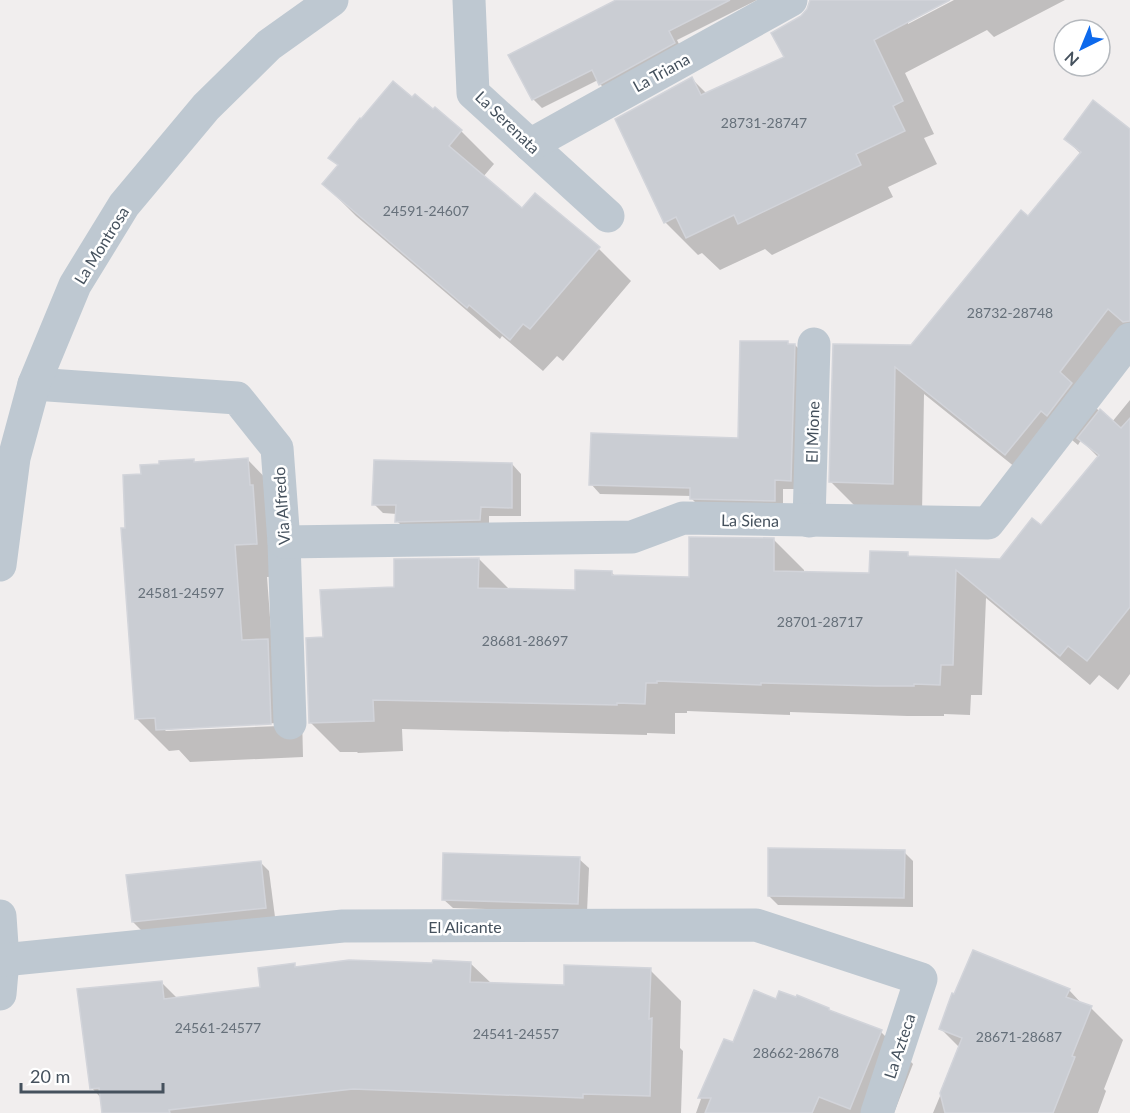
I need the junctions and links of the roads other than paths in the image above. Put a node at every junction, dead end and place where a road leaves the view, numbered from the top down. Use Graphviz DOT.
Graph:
graph roads {
  1 [pos="332,0"];
  2 [pos="469,0"];
  3 [pos="791,0"];
  4 [pos="530,145"];
  5 [pos="608,216"];
  6 [pos="1130,339"];
  7 [pos="814,344"];
  8 [pos="34,384"];
  9 [pos="809,521"];
  10 [pos="284,542"];
  11 [pos="0,565"];
  12 [pos="290,723"];
  13 [pos="0,916"];
  14 [pos="3,960"];
  15 [pos="921,979"];
  16 [pos="0,994"];
  17 [pos="877,1113"];
  1 -- 8 [label="street, La Montrosa"];
  2 -- 4 [label="street, La Serenata"];
  3 -- 4 [label="street, La Triana"];
  4 -- 5 [label="street, La Serenata"];
  6 -- 9 [label="street, La Siena"];
  7 -- 9 [label="street, El Mione"];
  8 -- 10 [label="street, Via Alfredo"];
  8 -- 11 [label="street, La Montrosa"];
  9 -- 10 [label="street, La Siena"];
  10 -- 12 [label="street, Via Alfredo"];
  13 -- 14 [label="street"];
  14 -- 15 [label="street, El Alicante"];
  14 -- 16 [label="street"];
  15 -- 17 [label="street, La Azteca"];
}
